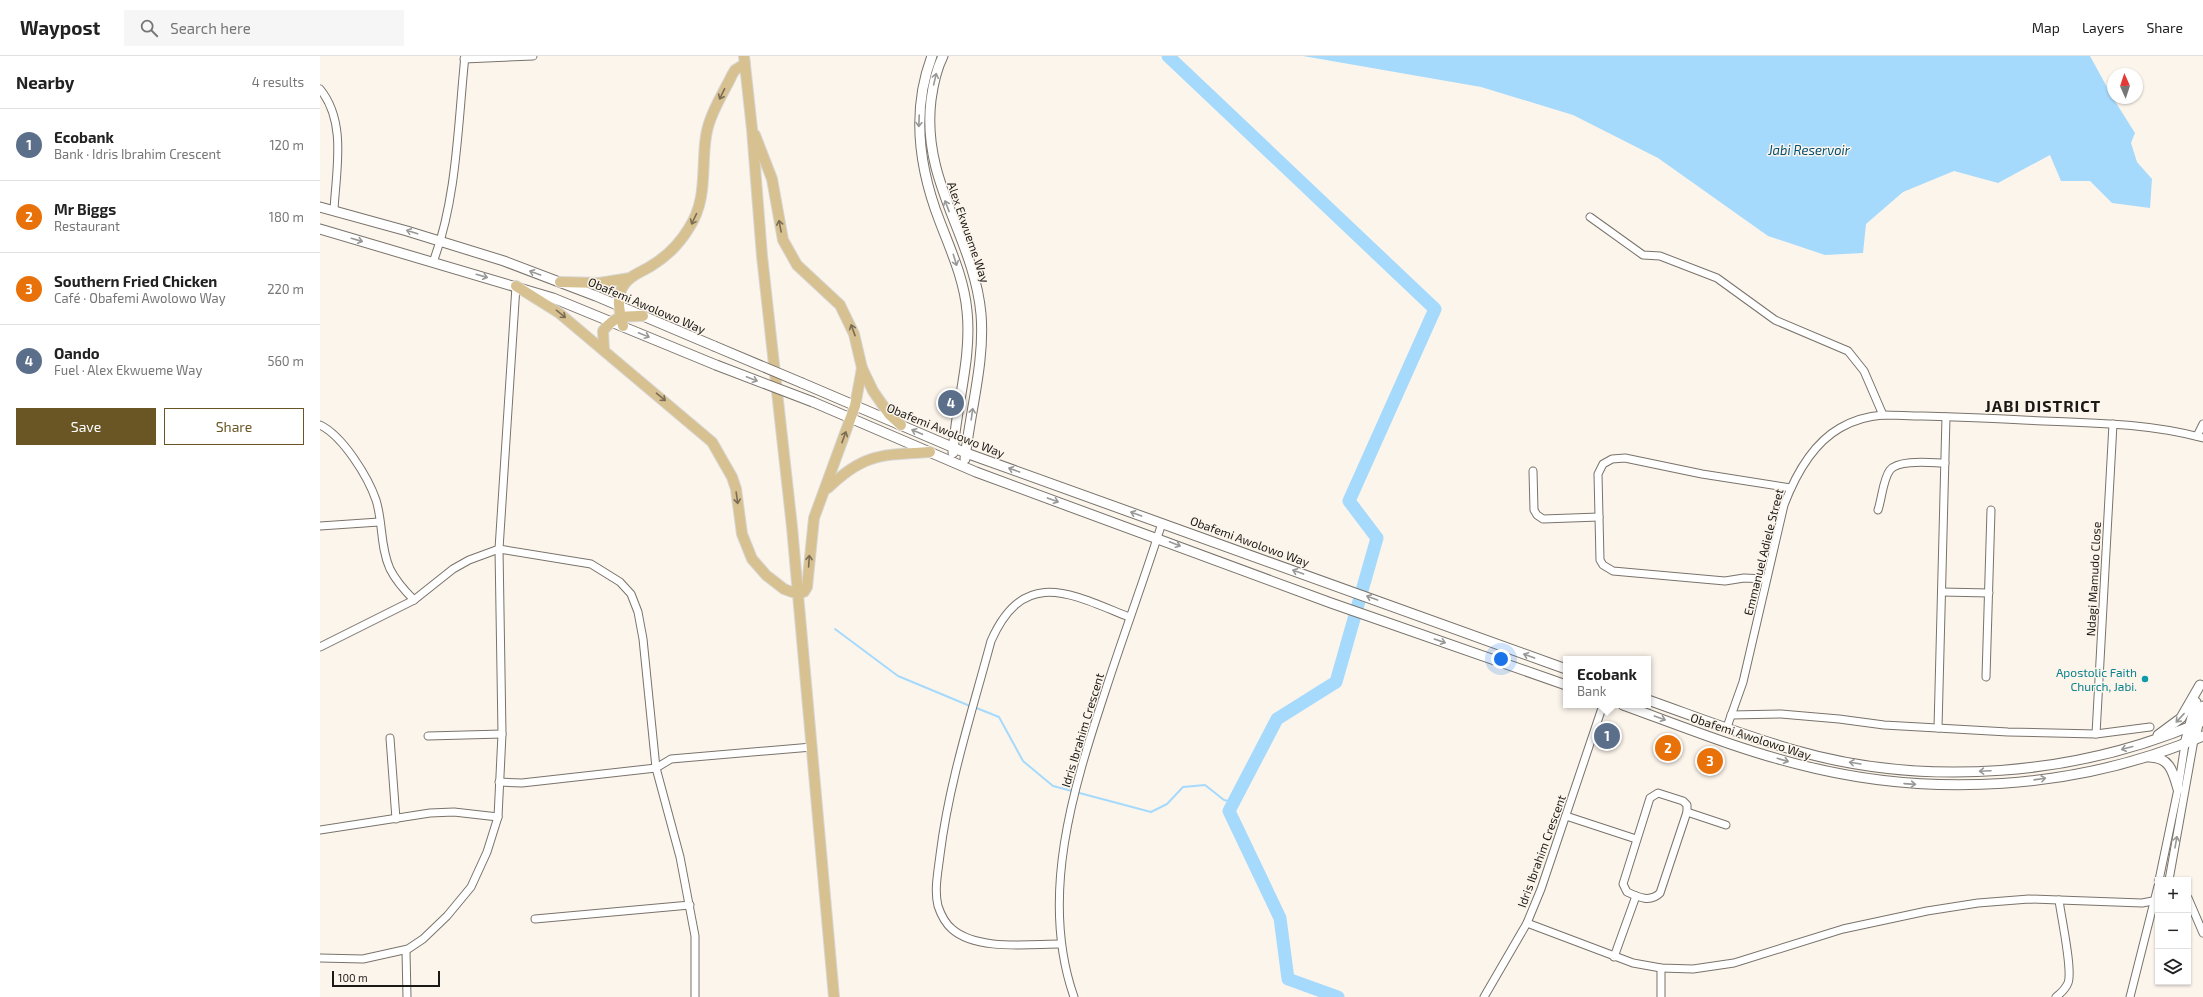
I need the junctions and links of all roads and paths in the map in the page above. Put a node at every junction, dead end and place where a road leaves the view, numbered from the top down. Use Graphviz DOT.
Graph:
graph roads {
  1 [pos="519,56"];
  2 [pos="533,56"];
  3 [pos="932,56"];
  4 [pos="943,56"];
  5 [pos="465,57"];
  6 [pos="745,60"];
  7 [pos="320,89"];
  8 [pos="752,129"];
  9 [pos="320,207"];
  10 [pos="334,210"];
  11 [pos="1590,217"];
  12 [pos="320,229"];
  13 [pos="441,242"];
  14 [pos="433,262"];
  15 [pos="630,278"];
  16 [pos="560,282"];
  17 [pos="516,286"];
  18 [pos="619,306"];
  19 [pos="643,316"];
  20 [pos="610,321"];
  21 [pos="622,322"];
  22 [pos="604,350"];
  23 [pos="862,368"];
  24 [pos="855,406"];
  25 [pos="1883,415"];
  26 [pos="1946,417"];
  27 [pos="851,419"];
  28 [pos="2113,424"];
  29 [pos="2203,424"];
  30 [pos="320,425"];
  31 [pos="901,425"];
  32 [pos="2200,437"];
  33 [pos="953,448"];
  34 [pos="930,452"];
  35 [pos="966,453"];
  36 [pos="952,460"];
  37 [pos="1945,462"];
  38 [pos="964,466"];
  39 [pos="1533,472"];
  40 [pos="1791,488"];
  41 [pos="822,494"];
  42 [pos="1878,510"];
  43 [pos="1991,510"];
  44 [pos="1599,517"];
  45 [pos="379,522"];
  46 [pos="1162,523"];
  47 [pos="320,526"];
  48 [pos="1158,537"];
  49 [pos="499,549"];
  50 [pos="1766,579"];
  51 [pos="1942,592"];
  52 [pos="797,593"];
  53 [pos="1989,593"];
  54 [pos="414,600"];
  55 [pos="1129,617"];
  56 [pos="320,647"];
  57 [pos="1563,668"];
  58 [pos="2203,676"];
  59 [pos="1986,677"];
  60 [pos="1563,684"];
  61 [pos="2200,685"];
  62 [pos="1651,701"];
  63 [pos="2203,706"];
  64 [pos="1602,708"];
  65 [pos="1631,708"];
  66 [pos="1731,715"];
  67 [pos="2200,722"];
  68 [pos="1727,727"];
  69 [pos="2150,727"];
  70 [pos="1938,728"];
  71 [pos="2188,728"];
  72 [pos="502,734"];
  73 [pos="2096,734"];
  74 [pos="428,736"];
  75 [pos="2203,736"];
  76 [pos="390,738"];
  77 [pos="2194,740"];
  78 [pos="2144,743"];
  79 [pos="2185,744"];
  80 [pos="812,747"];
  81 [pos="2144,757"];
  82 [pos="656,768"];
  83 [pos="499,782"];
  84 [pos="2178,789"];
  85 [pos="1687,812"];
  86 [pos="1566,816"];
  87 [pos="498,817"];
  88 [pos="396,819"];
  89 [pos="1726,824"];
  90 [pos="320,830"];
  91 [pos="1636,839"];
  92 [pos="2160,877"];
  93 [pos="2170,877"];
  94 [pos="1636,896"];
  95 [pos="2059,900"];
  96 [pos="2155,901"];
  97 [pos="2191,905"];
  98 [pos="690,906"];
  99 [pos="2155,907"];
  100 [pos="535,919"];
  101 [pos="1526,923"];
  102 [pos="2203,933"];
  103 [pos="1061,944"];
  104 [pos="406,950"];
  105 [pos="1614,957"];
  106 [pos="320,958"];
  107 [pos="1661,968"];
  108 [pos="407,997"];
  109 [pos="695,997"];
  110 [pos="834,997"];
  111 [pos="1074,997"];
  112 [pos="1484,997"];
  113 [pos="1661,997"];
  114 [pos="2056,997"];
  115 [pos="2130,997"];
  1 -- 2 [label="street"];
  1 -- 5 [label="street"];
  3 -- 33 [label="main road, Alex Ekwueme Way, one-way"];
  35 -- 4 [label="main road, Alex Ekwueme Way, one-way"];
  5 -- 13 [label="street"];
  6 -- 8 [label="main road"];
  6 -- 15 [label="main road, one-way"];
  7 -- 10 [label="street"];
  23 -- 8 [label="main road, one-way"];
  8 -- 52 [label="main road"];
  9 -- 10 [label="main road, Obafemi Awolowo Way"];
  13 -- 10 [label="main road, Obafemi Awolowo Way, one-way"];
  11 -- 25 [label="street"];
  12 -- 14 [label="main road, one-way"];
  13 -- 14 [label="street"];
  16 -- 13 [label="main road, Obafemi Awolowo Way, one-way"];
  14 -- 17 [label="main road, one-way"];
  15 -- 16 [label="main road"];
  15 -- 18 [label="main road"];
  16 -- 18 [label="main road, Obafemi Awolowo Way"];
  17 -- 20 [label="main road"];
  17 -- 22 [label="main road, one-way"];
  17 -- 49 [label="street"];
  18 -- 19 [label="main road, Obafemi Awolowo Way"];
  18 -- 21 [label="main road"];
  19 -- 21 [label="main road"];
  19 -- 24 [label="main road, Obafemi Awolowo Way, bridge"];
  20 -- 21 [label="main road"];
  20 -- 22 [label="main road"];
  21 -- 27 [label="main road, one-way, bridge"];
  22 -- 52 [label="main road, one-way"];
  23 -- 24 [label="main road"];
  23 -- 31 [label="main road"];
  24 -- 27 [label="main road"];
  24 -- 31 [label="main road, Obafemi Awolowo Way"];
  25 -- 26 [label="street, Emmanuel Adiele Street"];
  25 -- 40 [label="street, Emmanuel Adiele Street"];
  26 -- 28 [label="street, Emmanuel Adiele Street"];
  26 -- 37 [label="street"];
  27 -- 34 [label="main road"];
  41 -- 27 [label="main road, one-way"];
  28 -- 32 [label="street, Emmanuel Adiele Street"];
  28 -- 73 [label="street, Ndagi Mamudo Close"];
  29 -- 32 [label="street"];
  30 -- 45 [label="street"];
  33 -- 31 [label="main road, Obafemi Awolowo Way, one-way"];
  33 -- 35 [label="main road, Obafemi Awolowo Way"];
  33 -- 36 [label="main road, Alex Ekwueme Way"];
  34 -- 36 [label="main road"];
  34 -- 41 [label="main road"];
  35 -- 38 [label="main road, Alex Ekwueme Way"];
  46 -- 35 [label="main road, Obafemi Awolowo Way, one-way"];
  36 -- 38 [label="main road"];
  37 -- 42 [label="street"];
  37 -- 51 [label="street"];
  38 -- 48 [label="main road, one-way"];
  39 -- 44 [label="street"];
  40 -- 44 [label="street"];
  40 -- 50 [label="street, Emmanuel Adiele Street"];
  52 -- 41 [label="main road, one-way"];
  43 -- 53 [label="street"];
  44 -- 50 [label="street"];
  45 -- 47 [label="street"];
  45 -- 54 [label="street"];
  46 -- 48 [label="street, Idris Ibrahim Crescent"];
  57 -- 46 [label="main road, Obafemi Awolowo Way, one-way"];
  48 -- 55 [label="street, Idris Ibrahim Crescent"];
  48 -- 60 [label="main road, one-way"];
  49 -- 54 [label="street"];
  49 -- 72 [label="street"];
  49 -- 82 [label="street"];
  50 -- 66 [label="street, Emmanuel Adiele Street"];
  51 -- 53 [label="street"];
  51 -- 70 [label="street"];
  52 -- 80 [label="main road"];
  53 -- 59 [label="street"];
  54 -- 56 [label="street"];
  55 -- 103 [label="street, Idris Ibrahim Crescent"];
  55 -- 103 [label="street"];
  58 -- 61 [label="main road"];
  61 -- 71 [label="main road"];
  61 -- 78 [label="main road, one-way"];
  62 -- 68 [label="main road, Obafemi Awolowo Way"];
  63 -- 67 [label="main road"];
  64 -- 86 [label="street, Idris Ibrahim Crescent"];
  65 -- 81 [label="main road, Obafemi Awolowo Way, one-way"];
  66 -- 68 [label="street, Emmanuel Adiele Street"];
  66 -- 70 [label="street"];
  67 -- 71 [label="main road, Obafemi Awolowo Way"];
  67 -- 77 [label="main road"];
  78 -- 68 [label="main road, Obafemi Awolowo Way, one-way"];
  69 -- 73 [label="street"];
  70 -- 73 [label="street"];
  71 -- 78 [label="main road, Obafemi Awolowo Way"];
  71 -- 79 [label="main road"];
  72 -- 74 [label="street"];
  72 -- 83 [label="street"];
  75 -- 77 [label="main road, Obafemi Awolowo Way"];
  76 -- 88 [label="street"];
  77 -- 79 [label="main road, Obafemi Awolowo Way"];
  93 -- 77 [label="street, one-way"];
  79 -- 81 [label="main road, Obafemi Awolowo Way"];
  79 -- 84 [label="street"];
  80 -- 82 [label="street"];
  80 -- 110 [label="main road"];
  81 -- 84 [label="main road"];
  82 -- 83 [label="street"];
  82 -- 98 [label="street"];
  83 -- 87 [label="street"];
  84 -- 92 [label="street"];
  85 -- 89 [label="street"];
  85 -- 91 [label="street"];
  85 -- 94 [label="street"];
  86 -- 91 [label="street"];
  86 -- 101 [label="street, Idris Ibrahim Crescent"];
  87 -- 88 [label="street"];
  87 -- 104 [label="street"];
  88 -- 90 [label="street"];
  91 -- 94 [label="street"];
  94 -- 105 [label="street"];
  95 -- 96 [label="street"];
  95 -- 107 [label="street"];
  95 -- 114 [label="street"];
  97 -- 102 [label="street"];
  98 -- 100 [label="street"];
  98 -- 109 [label="street"];
  99 -- 115 [label="street"];
  101 -- 105 [label="street"];
  101 -- 112 [label="street, Idris Ibrahim Crescent"];
  103 -- 111 [label="street, Idris Ibrahim Crescent"];
  104 -- 106 [label="street"];
  104 -- 108 [label="street"];
  105 -- 107 [label="street"];
  107 -- 113 [label="street"];
}
